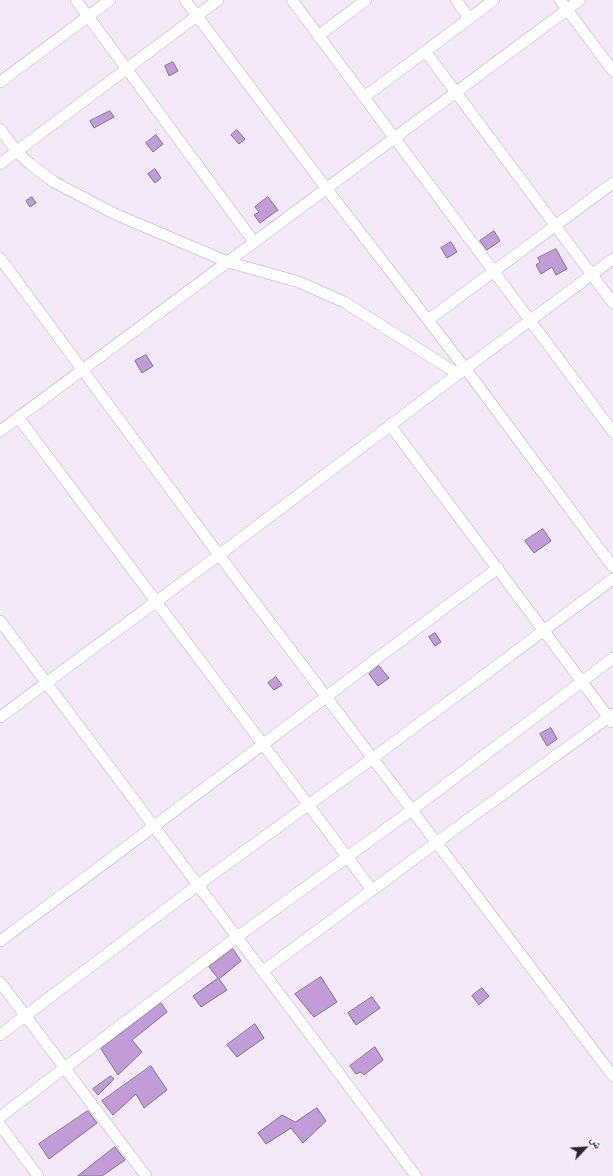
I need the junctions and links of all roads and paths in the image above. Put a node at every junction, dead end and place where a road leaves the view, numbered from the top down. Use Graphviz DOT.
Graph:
graph roads {
  1 [pos="76,0"];
  2 [pos="110,0"];
  3 [pos="185,0"];
  4 [pos="218,0"];
  5 [pos="292,0"];
  6 [pos="366,0"];
  7 [pos="456,0"];
  8 [pos="494,0"];
  9 [pos="560,0"];
  10 [pos="580,0"];
  11 [pos="567,9"];
  12 [pos="197,16"];
  13 [pos="88,17"];
  14 [pos="469,18"];
  15 [pos="318,36"];
  16 [pos="425,51"];
  17 [pos="127,68"];
  18 [pos="613,71"];
  19 [pos="0,82"];
  20 [pos="456,92"];
  21 [pos="364,97"];
  22 [pos="0,129"];
  23 [pos="395,138"];
  24 [pos="17,152"];
  25 [pos="0,164"];
  26 [pos="613,183"];
  27 [pos="326,188"];
  28 [pos="556,226"];
  29 [pos="254,242"];
  30 [pos="0,258"];
  31 [pos="613,258"];
  32 [pos="228,262"];
  33 [pos="494,272"];
  34 [pos="592,274"];
  35 [pos="613,303"];
  36 [pos="428,320"];
  37 [pos="530,320"];
  38 [pos="82,370"];
  39 [pos="462,371"];
  40 [pos="18,417"];
  41 [pos="390,425"];
  42 [pos="0,431"];
  43 [pos="613,432"];
  44 [pos="219,555"];
  45 [pos="613,567"];
  46 [pos="498,568"];
  47 [pos="613,579"];
  48 [pos="156,601"];
  49 [pos="0,621"];
  50 [pos="544,631"];
  51 [pos="613,658"];
  52 [pos="46,682"];
  53 [pos="582,682"];
  54 [pos="326,696"];
  55 [pos="0,717"];
  56 [pos="612,718"];
  57 [pos="262,745"];
  58 [pos="373,758"];
  59 [pos="308,805"];
  60 [pos="412,810"];
  61 [pos="155,827"];
  62 [pos="437,842"];
  63 [pos="347,856"];
  64 [pos="198,885"];
  65 [pos="372,890"];
  66 [pos="237,937"];
  67 [pos="0,941"];
  68 [pos="263,971"];
  69 [pos="0,982"];
  70 [pos="25,1016"];
  71 [pos="0,1035"];
  72 [pos="64,1067"];
  73 [pos="613,1076"];
  74 [pos="0,1117"];
  75 [pos="0,1125"];
  76 [pos="38,1176"];
  77 [pos="146,1176"];
  78 [pos="416,1176"];
  1 -- 13 [label="street"];
  2 -- 13 [label="street"];
  3 -- 12 [label="street"];
  4 -- 12 [label="street"];
  5 -- 15 [label="street"];
  6 -- 15 [label="street"];
  7 -- 14 [label="street"];
  8 -- 14 [label="street"];
  9 -- 11 [label="street"];
  10 -- 11 [label="street"];
  11 -- 18 [label="street"];
  11 -- 20 [label="street"];
  12 -- 17 [label="street"];
  12 -- 27 [label="street"];
  13 -- 17 [label="street"];
  13 -- 19 [label="street"];
  14 -- 16 [label="street"];
  15 -- 21 [label="street"];
  16 -- 20 [label="street"];
  16 -- 21 [label="street"];
  17 -- 24 [label="street"];
  17 -- 29 [label="street"];
  20 -- 23 [label="street"];
  20 -- 28 [label="street"];
  21 -- 23 [label="street"];
  22 -- 24 [label="street"];
  23 -- 27 [label="street"];
  23 -- 33 [label="street"];
  24 -- 25 [label="street"];
  24 -- 32 [label="street"];
  26 -- 28 [label="street"];
  27 -- 29 [label="street"];
  27 -- 36 [label="street"];
  28 -- 33 [label="street"];
  28 -- 34 [label="street"];
  29 -- 32 [label="street"];
  30 -- 38 [label="street"];
  31 -- 34 [label="street"];
  32 -- 38 [label="street"];
  32 -- 39 [label="street"];
  33 -- 36 [label="street"];
  33 -- 37 [label="street"];
  34 -- 35 [label="street"];
  34 -- 37 [label="street"];
  36 -- 39 [label="street"];
  37 -- 39 [label="street"];
  37 -- 43 [label="street"];
  38 -- 40 [label="street"];
  38 -- 44 [label="street"];
  39 -- 41 [label="street"];
  39 -- 45 [label="street"];
  40 -- 42 [label="street"];
  40 -- 48 [label="street"];
  41 -- 44 [label="street"];
  41 -- 46 [label="street"];
  44 -- 48 [label="street"];
  44 -- 54 [label="street"];
  46 -- 50 [label="street"];
  46 -- 54 [label="street"];
  47 -- 50 [label="street"];
  48 -- 52 [label="street"];
  48 -- 57 [label="street"];
  49 -- 52 [label="street"];
  50 -- 53 [label="street"];
  50 -- 58 [label="street"];
  51 -- 53 [label="street"];
  52 -- 55 [label="street"];
  52 -- 61 [label="street"];
  53 -- 56 [label="street"];
  53 -- 60 [label="street"];
  54 -- 57 [label="street"];
  54 -- 58 [label="street"];
  56 -- 62 [label="street"];
  57 -- 59 [label="street"];
  57 -- 61 [label="street"];
  58 -- 59 [label="street"];
  58 -- 60 [label="street"];
  59 -- 63 [label="street"];
  59 -- 64 [label="street"];
  60 -- 62 [label="street"];
  60 -- 63 [label="street"];
  61 -- 64 [label="street"];
  61 -- 67 [label="street"];
  62 -- 65 [label="street"];
  62 -- 73 [label="street"];
  63 -- 65 [label="street"];
  63 -- 66 [label="street"];
  64 -- 66 [label="street"];
  64 -- 70 [label="street"];
  65 -- 68 [label="street"];
  66 -- 68 [label="street"];
  66 -- 72 [label="street"];
  68 -- 78 [label="street"];
  69 -- 70 [label="street"];
  70 -- 71 [label="street"];
  70 -- 72 [label="street"];
  72 -- 74 [label="street"];
  72 -- 77 [label="street"];
  75 -- 76 [label="street"];
}
